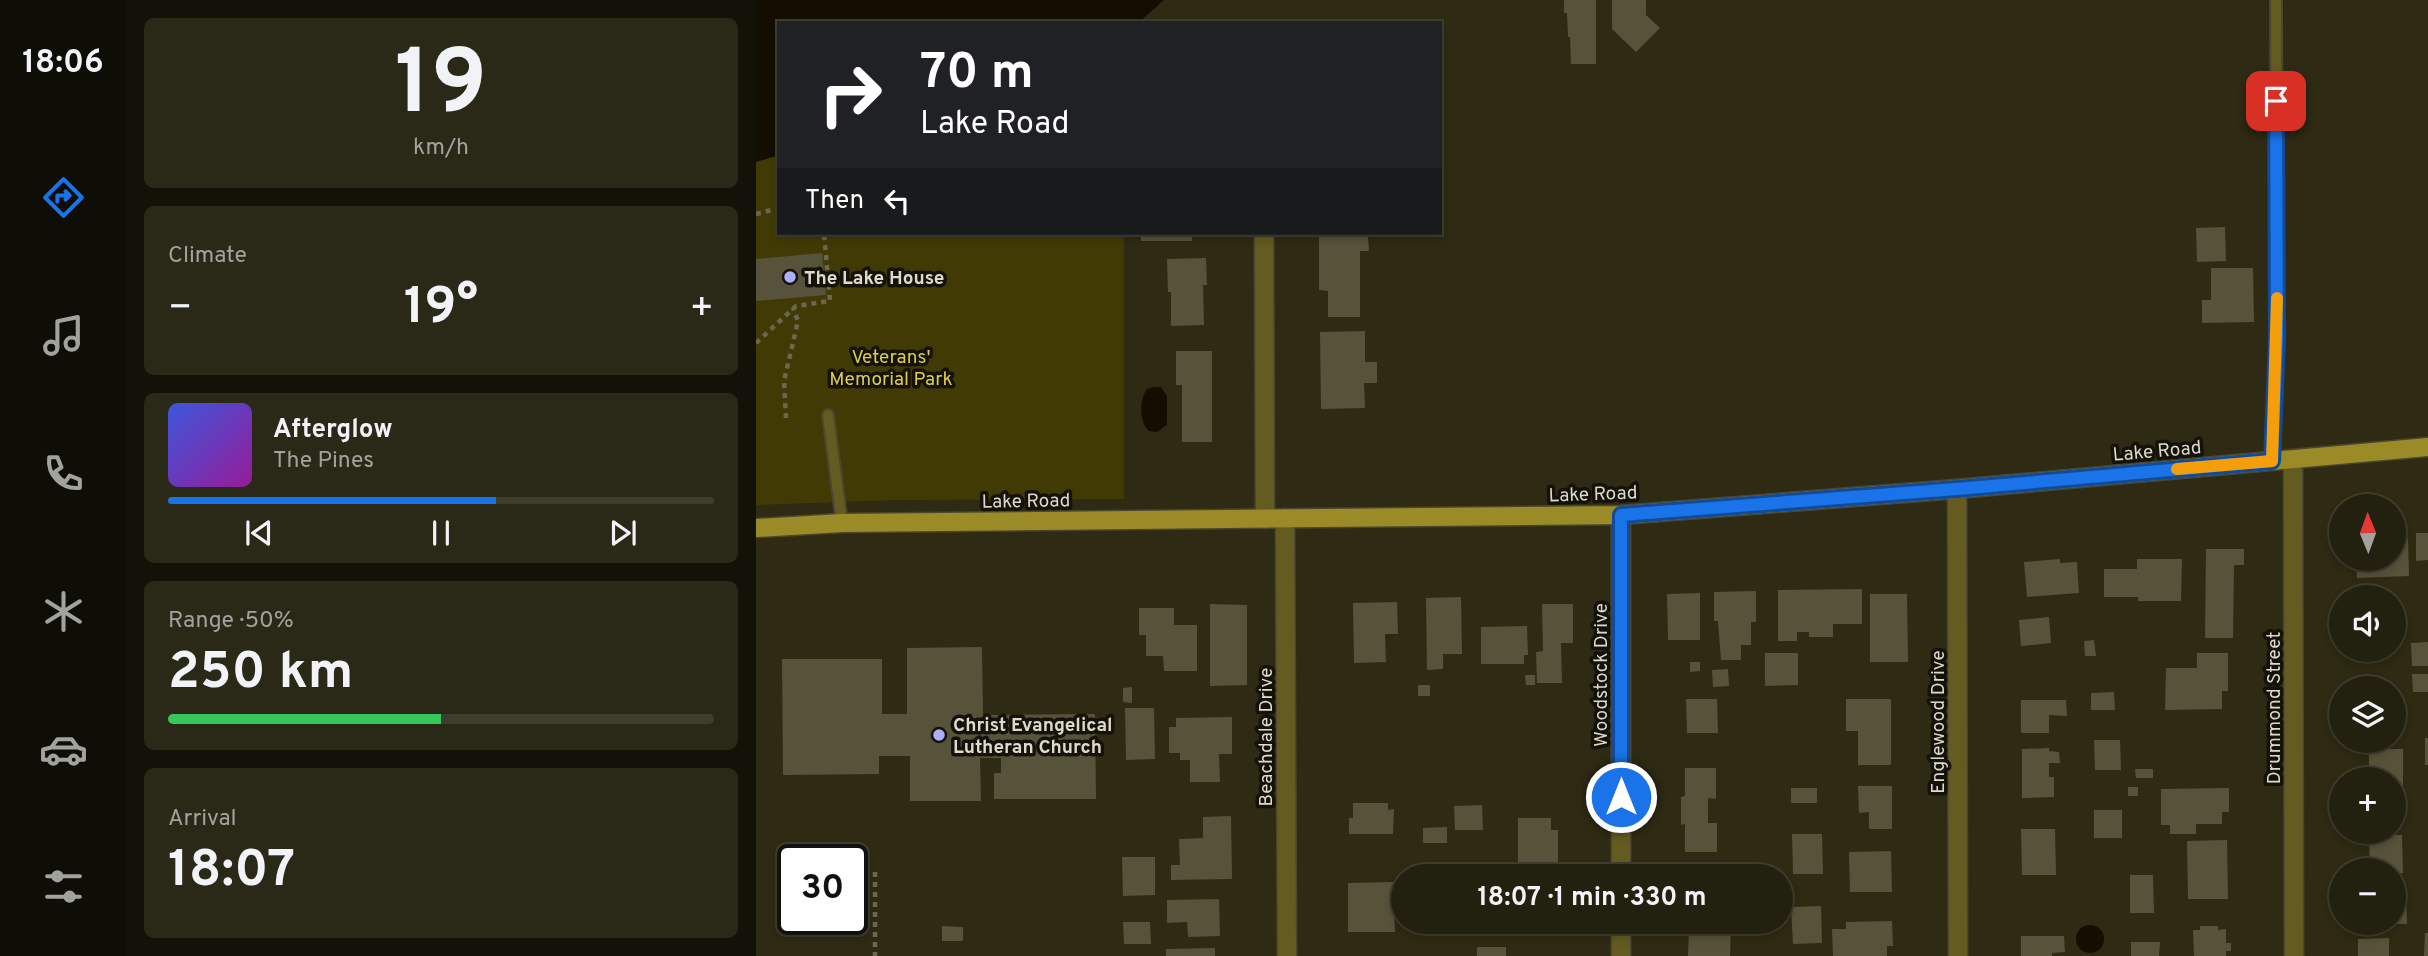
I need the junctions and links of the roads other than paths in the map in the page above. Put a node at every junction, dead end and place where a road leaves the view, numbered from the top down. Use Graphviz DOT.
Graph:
graph roads {
  1 [pos="2276,0"];
  2 [pos="1264,235"];
  3 [pos="828,415"];
  4 [pos="2428,447"];
  5 [pos="2293,459"];
  6 [pos="2272,461"];
  7 [pos="1957,489"];
  8 [pos="1621,515"];
  9 [pos="1285,518"];
  10 [pos="1265,519"];
  11 [pos="842,523"];
  12 [pos="756,528"];
  13 [pos="1621,864"];
  14 [pos="1621,934"];
  15 [pos="1287,956"];
  16 [pos="1621,956"];
  17 [pos="1958,956"];
  18 [pos="2294,956"];
  1 -- 6 [label="lane"];
  2 -- 10 [label="street"];
  3 -- 11 [label="lane"];
  4 -- 5 [label="main road, Lake Road"];
  5 -- 6 [label="main road, Lake Road"];
  5 -- 18 [label="street, Drummond Street"];
  6 -- 7 [label="main road, Lake Road"];
  7 -- 8 [label="main road, Lake Road"];
  7 -- 17 [label="street, Englewood Drive"];
  8 -- 9 [label="main road, Lake Road"];
  8 -- 13 [label="street, Woodstock Drive"];
  9 -- 10 [label="main road, Lake Road"];
  9 -- 15 [label="street, Beachdale Drive"];
  10 -- 11 [label="main road, Lake Road"];
  11 -- 12 [label="main road, Lake Road"];
  14 -- 16 [label="street"];
}
